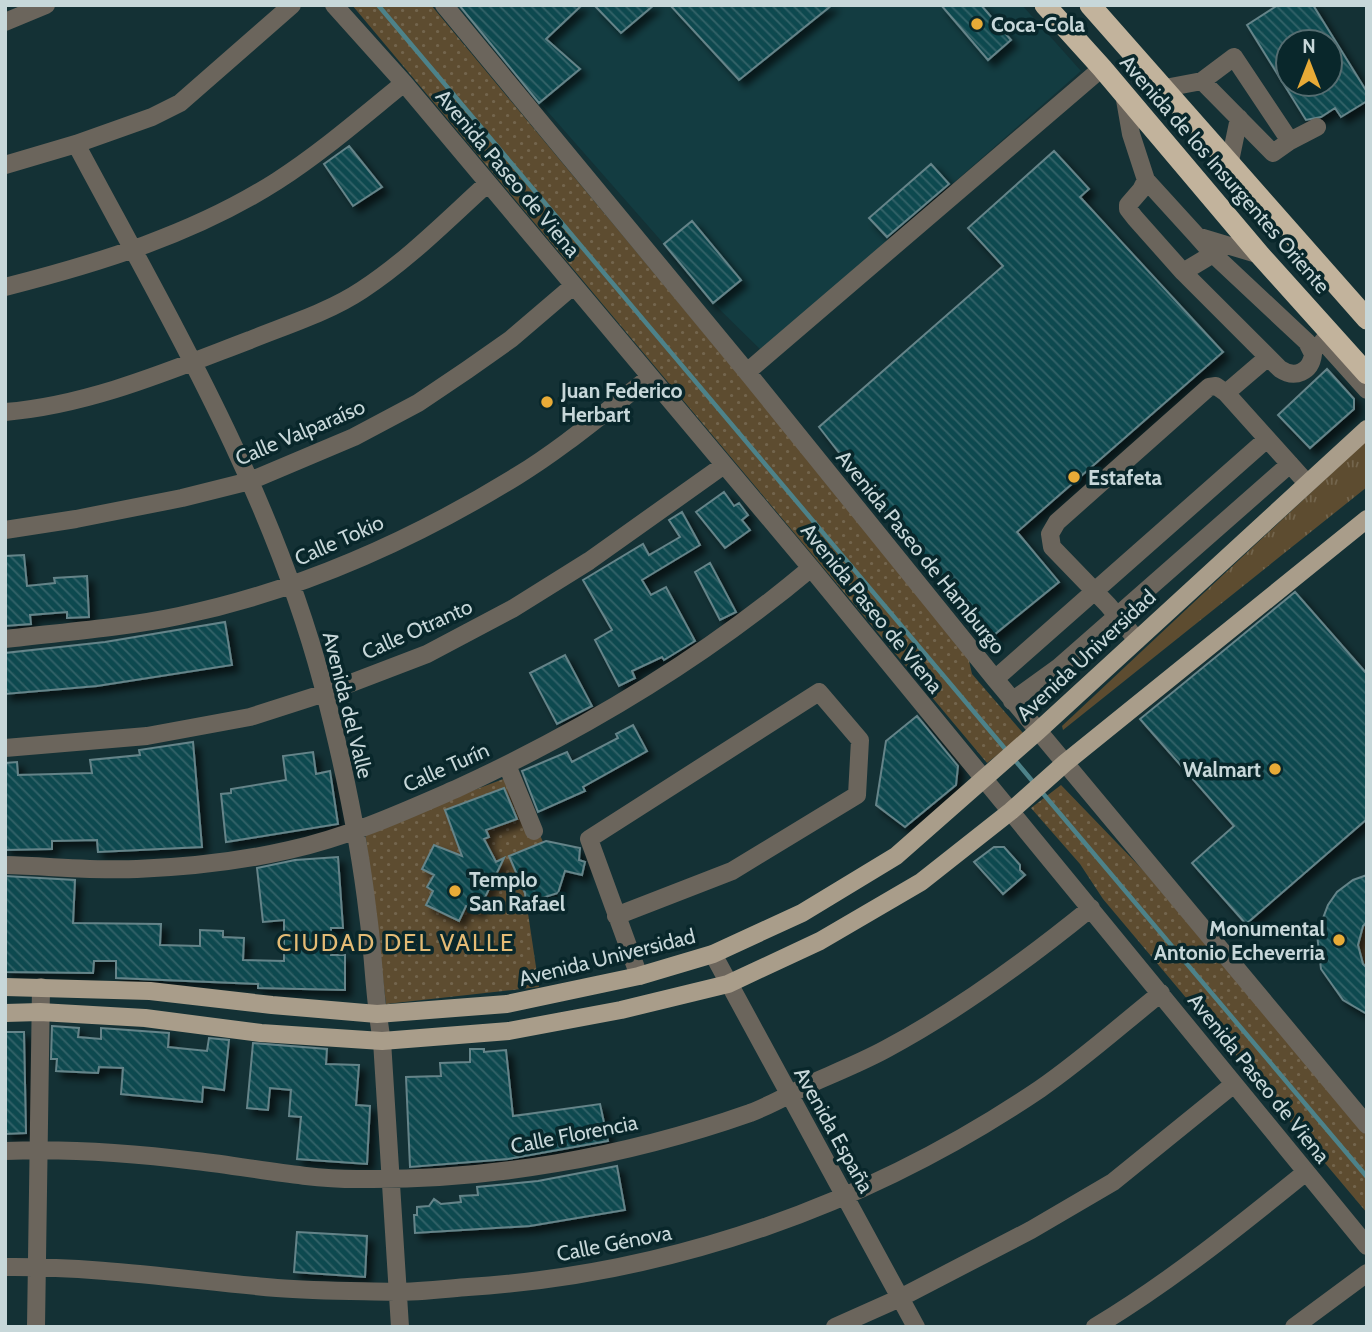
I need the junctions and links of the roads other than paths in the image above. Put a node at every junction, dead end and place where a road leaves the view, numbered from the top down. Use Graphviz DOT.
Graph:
graph roads {
  1 [pos="46,5"];
  2 [pos="292,5"];
  3 [pos="334,5"];
  4 [pos="444,5"];
  5 [pos="1045,5"];
  6 [pos="1090,5"];
  7 [pos="5,22"];
  8 [pos="1102,68"];
  9 [pos="1202,81"];
  10 [pos="404,83"];
  11 [pos="1165,89"];
  12 [pos="1124,94"];
  13 [pos="1239,118"];
  14 [pos="1317,127"];
  15 [pos="1290,141"];
  16 [pos="76,144"];
  17 [pos="5,165"];
  18 [pos="1229,166"];
  19 [pos="1146,180"];
  20 [pos="488,183"];
  21 [pos="1197,236"];
  22 [pos="133,250"];
  23 [pos="1251,252"];
  24 [pos="1213,254"];
  25 [pos="1183,272"];
  26 [pos="573,286"];
  27 [pos="5,287"];
  28 [pos="1367,319"];
  29 [pos="1268,357"];
  30 [pos="192,362"];
  31 [pos="747,372"];
  32 [pos="1367,374"];
  33 [pos="649,378"];
  34 [pos="1367,390"];
  35 [pos="1226,393"];
  36 [pos="5,412"];
  37 [pos="1367,429"];
  38 [pos="1267,439"];
  39 [pos="1290,464"];
  40 [pos="724,465"];
  41 [pos="250,481"];
  42 [pos="1306,482"];
  43 [pos="1367,519"];
  44 [pos="5,530"];
  45 [pos="811,568"];
  46 [pos="291,586"];
  47 [pos="1095,592"];
  48 [pos="1118,616"];
  49 [pos="5,639"];
  50 [pos="1137,640"];
  51 [pos="1031,646"];
  52 [pos="1055,670"];
  53 [pos="995,679"];
  54 [pos="325,693"];
  55 [pos="1012,701"];
  56 [pos="1038,731"];
  57 [pos="5,748"];
  58 [pos="507,765"];
  59 [pos="1058,769"];
  60 [pos="981,779"];
  61 [pos="1011,811"];
  62 [pos="356,830"];
  63 [pos="534,831"];
  64 [pos="5,865"];
  65 [pos="1091,908"];
  66 [pos="616,916"];
  67 [pos="713,954"];
  68 [pos="639,976"];
  69 [pos="727,984"];
  70 [pos="5,987"];
  71 [pos="41,987"];
  72 [pos="1161,993"];
  73 [pos="40,1012"];
  74 [pos="5,1013"];
  75 [pos="377,1014"];
  76 [pos="382,1041"];
  77 [pos="1234,1084"];
  78 [pos="788,1095"];
  79 [pos="1366,1123"];
  80 [pos="37,1149"];
  81 [pos="5,1151"];
  82 [pos="1307,1172"];
  83 [pos="390,1178"];
  84 [pos="845,1198"];
  85 [pos="1367,1246"];
  86 [pos="5,1267"];
  87 [pos="37,1267"];
  88 [pos="1367,1273"];
  89 [pos="398,1292"];
  90 [pos="900,1298"];
  91 [pos="36,1327"];
  92 [pos="400,1327"];
  93 [pos="835,1327"];
  94 [pos="916,1327"];
  95 [pos="1095,1327"];
  96 [pos="1294,1327"];
  1 -- 7 [label="street"];
  2 -- 16 [label="street"];
  3 -- 10 [label="street, Avenida Paseo de Viena"];
  4 -- 31 [label="street, Avenida Paseo de Hamburgo"];
  5 -- 8 [label="highway, Avenida de los Insurgentes Oriente"];
  6 -- 11 [label="highway, Avenida de los Insurgentes Oriente"];
  8 -- 12 [label="highway, Avenida de los Insurgentes Oriente"];
  8 -- 31 [label="street"];
  9 -- 11 [label="street"];
  9 -- 13 [label="street"];
  9 -- 15 [label="street"];
  10 -- 20 [label="street, Avenida Paseo de Viena"];
  10 -- 22 [label="street"];
  11 -- 18 [label="highway, Avenida de los Insurgentes Oriente"];
  12 -- 19 [label="street"];
  12 -- 23 [label="highway, Avenida de los Insurgentes Oriente"];
  13 -- 15 [label="street"];
  13 -- 18 [label="street"];
  14 -- 15 [label="street"];
  16 -- 17 [label="street"];
  16 -- 22 [label="street, Avenida del Valle"];
  18 -- 28 [label="highway, Avenida de los Insurgentes Oriente"];
  19 -- 21 [label="street"];
  19 -- 25 [label="street"];
  20 -- 26 [label="street, Avenida Paseo de Viena"];
  20 -- 30 [label="street"];
  21 -- 23 [label="street"];
  21 -- 24 [label="street"];
  22 -- 27 [label="street"];
  22 -- 30 [label="street, Avenida del Valle"];
  23 -- 32 [label="highway, Avenida de los Insurgentes Oriente"];
  23 -- 34 [label="street, Avenida de los Insurgentes Oriente"];
  24 -- 25 [label="street"];
  24 -- 29 [label="street"];
  25 -- 29 [label="street"];
  26 -- 33 [label="street, Avenida Paseo de Viena"];
  26 -- 41 [label="street, Calle Valparaíso"];
  29 -- 35 [label="street"];
  30 -- 36 [label="street"];
  30 -- 41 [label="street, Avenida del Valle"];
  31 -- 53 [label="street, Avenida Paseo de Hamburgo"];
  33 -- 40 [label="street, Avenida Paseo de Viena"];
  33 -- 46 [label="street, Calle Tokio"];
  35 -- 38 [label="street"];
  35 -- 47 [label="street"];
  37 -- 42 [label="main road, Avenida Universidad"];
  38 -- 39 [label="street"];
  38 -- 47 [label="street"];
  39 -- 42 [label="street"];
  39 -- 48 [label="street"];
  40 -- 45 [label="street, Avenida Paseo de Viena"];
  40 -- 54 [label="street, Calle Otranto"];
  41 -- 44 [label="street, Calle Valparaíso"];
  41 -- 46 [label="street, Avenida del Valle"];
  42 -- 50 [label="main road, Avenida Universidad"];
  43 -- 59 [label="main road"];
  45 -- 58 [label="street, Calle Turín"];
  45 -- 60 [label="street, Avenida Paseo de Viena"];
  46 -- 49 [label="street, Calle Tokio"];
  46 -- 54 [label="street, Avenida del Valle"];
  47 -- 48 [label="street"];
  47 -- 51 [label="street"];
  48 -- 50 [label="street"];
  48 -- 52 [label="street"];
  50 -- 56 [label="main road, Avenida Universidad"];
  51 -- 52 [label="street"];
  51 -- 53 [label="street"];
  52 -- 55 [label="street"];
  53 -- 55 [label="street, Avenida Paseo de Hamburgo"];
  54 -- 57 [label="street, Calle Otranto"];
  54 -- 62 [label="street, Avenida del Valle"];
  55 -- 56 [label="street, Avenida Paseo de Hamburgo"];
  56 -- 59 [label="street, Avenida Paseo de Hamburgo"];
  56 -- 60 [label="main road, Avenida Universidad"];
  58 -- 62 [label="street, Calle Turín"];
  58 -- 63 [label="street"];
  59 -- 61 [label="main road"];
  59 -- 79 [label="street, Avenida Paseo de Hamburgo"];
  60 -- 61 [label="street, Avenida Paseo de Viena"];
  60 -- 67 [label="main road, Avenida Universidad"];
  61 -- 65 [label="street, Avenida Paseo de Viena"];
  61 -- 69 [label="main road"];
  62 -- 64 [label="street, Calle Turín"];
  62 -- 75 [label="street, Avenida del Valle"];
  65 -- 72 [label="street, Avenida Paseo de Viena"];
  65 -- 78 [label="street, Calle Florencia"];
  66 -- 66 [label="street"];
  66 -- 68 [label="street"];
  67 -- 68 [label="main road, Avenida Universidad"];
  67 -- 69 [label="street, Avenida España"];
  68 -- 75 [label="main road, Avenida Universidad"];
  69 -- 76 [label="main road"];
  69 -- 78 [label="street, Avenida España"];
  70 -- 71 [label="main road, Avenida Universidad"];
  71 -- 73 [label="street"];
  71 -- 75 [label="main road, Avenida Universidad"];
  72 -- 77 [label="street, Avenida Paseo de Viena"];
  72 -- 84 [label="street, Calle Génova"];
  73 -- 74 [label="main road"];
  73 -- 76 [label="main road"];
  73 -- 80 [label="street"];
  75 -- 76 [label="street, Avenida del Valle"];
  76 -- 83 [label="street, Avenida del Valle"];
  77 -- 82 [label="street, Avenida Paseo de Viena"];
  77 -- 90 [label="street"];
  78 -- 83 [label="street, Calle Florencia"];
  78 -- 84 [label="street, Avenida España"];
  80 -- 81 [label="street, Calle Florencia"];
  80 -- 83 [label="street, Calle Florencia"];
  80 -- 87 [label="street"];
  82 -- 85 [label="street, Avenida Paseo de Viena"];
  82 -- 95 [label="street"];
  83 -- 89 [label="street, Avenida del Valle"];
  84 -- 89 [label="street, Calle Génova"];
  84 -- 90 [label="street, Avenida España"];
  86 -- 87 [label="street, Calle Génova"];
  87 -- 89 [label="street, Calle Génova"];
  87 -- 91 [label="street"];
  88 -- 96 [label="street"];
  89 -- 92 [label="street, Avenida del Valle"];
  90 -- 93 [label="street"];
  90 -- 94 [label="street, Avenida España"];
}
